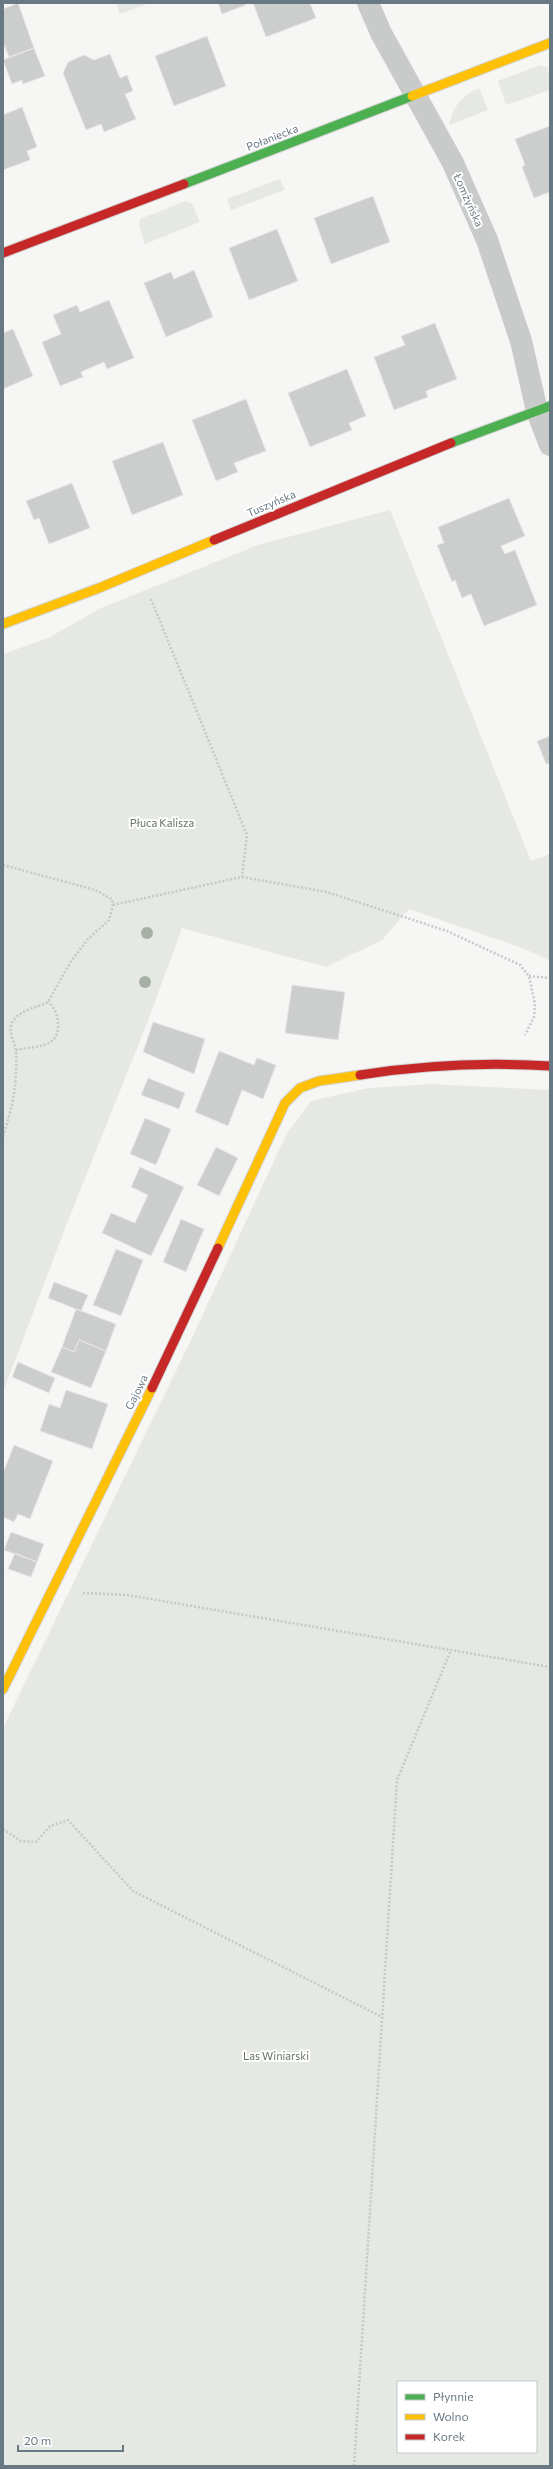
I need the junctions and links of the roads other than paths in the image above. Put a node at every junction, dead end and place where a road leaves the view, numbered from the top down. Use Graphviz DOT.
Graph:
graph roads {
  1 [pos="368,3"];
  2 [pos="550,43"];
  3 [pos="417,94"];
  4 [pos="3,253"];
  5 [pos="543,409"];
  6 [pos="550,445"];
  7 [pos="3,624"];
  8 [pos="550,1066"];
  9 [pos="3,1689"];
  1 -- 3 [label="street, Łomżyńska"];
  2 -- 3 [label="street, Połaniecka"];
  3 -- 4 [label="street, Połaniecka"];
  3 -- 5 [label="street, Łomżyńska"];
  5 -- 6 [label="street, Łomżyńska"];
  5 -- 7 [label="street, Tuszyńska"];
  8 -- 9 [label="street, Gajowa"];
}
